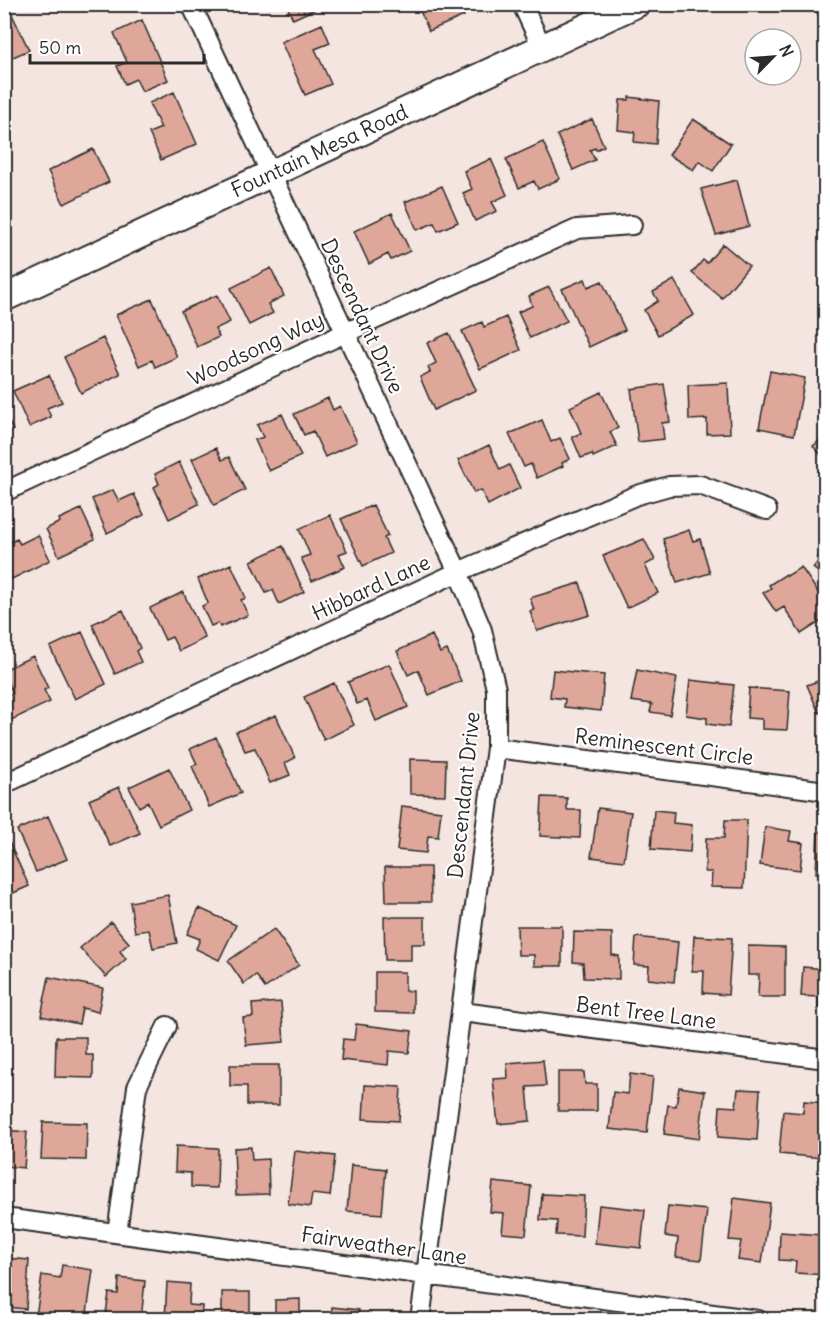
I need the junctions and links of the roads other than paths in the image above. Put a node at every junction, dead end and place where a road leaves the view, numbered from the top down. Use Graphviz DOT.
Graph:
graph roads {
  1 [pos="191,4"];
  2 [pos="522,4"];
  3 [pos="636,4"];
  4 [pos="543,50"];
  5 [pos="270,175"];
  6 [pos="632,225"];
  7 [pos="4,298"];
  8 [pos="345,333"];
  9 [pos="4,492"];
  10 [pos="767,510"];
  11 [pos="458,572"];
  12 [pos="496,748"];
  13 [pos="4,784"];
  14 [pos="825,791"];
  15 [pos="462,1012"];
  16 [pos="167,1026"];
  17 [pos="825,1059"];
  18 [pos="4,1218"];
  19 [pos="117,1233"];
  20 [pos="426,1274"];
  21 [pos="420,1320"];
  22 [pos="758,1320"];
  1 -- 5 [label="street, Descendant Drive"];
  2 -- 4 [label="street"];
  3 -- 4 [label="main road, Fountain Mesa Road"];
  4 -- 5 [label="main road, Fountain Mesa Road"];
  5 -- 7 [label="main road, Fountain Mesa Road"];
  5 -- 8 [label="street, Descendant Drive"];
  6 -- 8 [label="street, Woodsong Way"];
  8 -- 9 [label="street, Woodsong Way"];
  8 -- 11 [label="street, Descendant Drive"];
  10 -- 11 [label="street, Hibbard Lane"];
  11 -- 12 [label="street, Descendant Drive"];
  11 -- 13 [label="street, Hibbard Lane"];
  12 -- 14 [label="street, Reminescent Circle"];
  12 -- 15 [label="street, Descendant Drive"];
  15 -- 17 [label="street, Bent Tree Lane"];
  15 -- 20 [label="street, Descendant Drive"];
  16 -- 19 [label="street"];
  18 -- 19 [label="street, Fairweather Lane"];
  19 -- 20 [label="street, Fairweather Lane"];
  20 -- 21 [label="street, Descendant Drive"];
  20 -- 22 [label="street, Fairweather Lane"];
}
